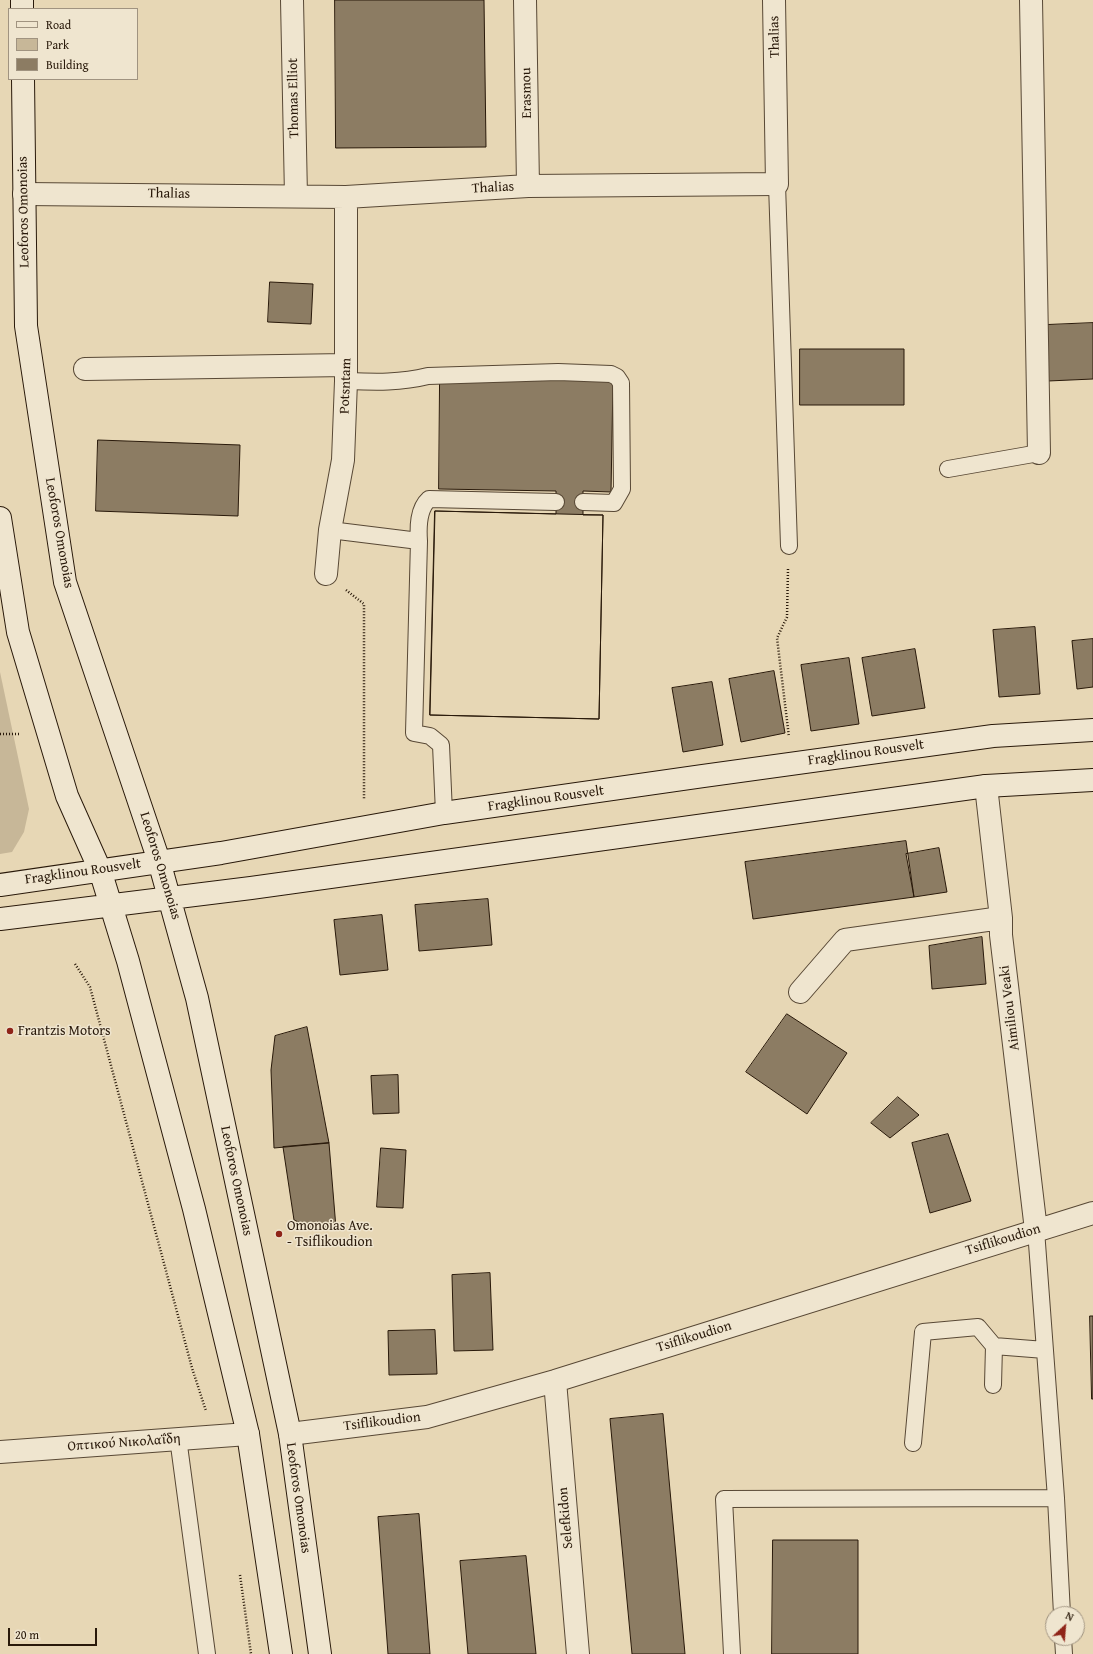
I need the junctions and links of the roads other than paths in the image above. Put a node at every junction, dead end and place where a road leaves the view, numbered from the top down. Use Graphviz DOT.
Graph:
graph roads {
  1 [pos="292,0"];
  2 [pos="525,0"];
  3 [pos="774,0"];
  4 [pos="1030,0"];
  5 [pos="23,80"];
  6 [pos="777,184"];
  7 [pos="528,186"];
  8 [pos="24,194"];
  9 [pos="296,196"];
  10 [pos="346,197"];
  11 [pos="85,369"];
  12 [pos="346,373"];
  13 [pos="1039,453"];
  14 [pos="948,469"];
  15 [pos="556,502"];
  16 [pos="583,502"];
  17 [pos="0,518"];
  18 [pos="330,530"];
  19 [pos="419,541"];
  20 [pos="789,546"];
  21 [pos="326,574"];
  22 [pos="1093,730"];
  23 [pos="1093,780"];
  24 [pos="986,786"];
  25 [pos="444,814"];
  26 [pos="160,861"];
  27 [pos="100,870"];
  28 [pos="0,885"];
  29 [pos="171,898"];
  30 [pos="111,906"];
  31 [pos="1000,918"];
  32 [pos="0,919"];
  33 [pos="800,992"];
  34 [pos="1093,1213"];
  35 [pos="1036,1230"];
  36 [pos="994,1346"];
  37 [pos="1045,1350"];
  38 [pos="555,1381"];
  39 [pos="993,1385"];
  40 [pos="248,1434"];
  41 [pos="290,1434"];
  42 [pos="178,1438"];
  43 [pos="913,1443"];
  44 [pos="0,1452"];
  45 [pos="1056,1498"];
  46 [pos="1062,1606"];
  47 [pos="207,1654"];
  48 [pos="281,1654"];
  49 [pos="320,1654"];
  50 [pos="578,1654"];
  51 [pos="732,1654"];
  1 -- 9 [label="main road, Thomas Elliot"];
  2 -- 7 [label="main road, Erasmou"];
  3 -- 6 [label="main road, Thalias"];
  4 -- 13 [label="main road"];
  5 -- 8 [label="main road, Leoforos Omonoias"];
  6 -- 7 [label="main road, Thalias"];
  6 -- 20 [label="lane"];
  7 -- 10 [label="main road, Thalias"];
  8 -- 9 [label="main road, Thalias"];
  8 -- 26 [label="main road, Leoforos Omonoias"];
  9 -- 10 [label="main road, Thalias"];
  10 -- 12 [label="main road, Potsntam"];
  11 -- 12 [label="main road"];
  12 -- 16 [label="lane"];
  12 -- 18 [label="main road, Potsntam"];
  13 -- 14 [label="lane"];
  15 -- 19 [label="lane"];
  17 -- 27 [label="main road"];
  18 -- 19 [label="lane"];
  18 -- 21 [label="main road, Potsntam"];
  19 -- 25 [label="lane"];
  22 -- 25 [label="main road, Fragklinou Rousvelt"];
  23 -- 24 [label="main road"];
  24 -- 29 [label="main road"];
  24 -- 31 [label="main road, Aimiliou Veaki"];
  25 -- 26 [label="main road, Fragklinou Rousvelt"];
  26 -- 27 [label="main road, Fragklinou Rousvelt"];
  26 -- 29 [label="main road, Leoforos Omonoias"];
  27 -- 28 [label="main road, Fragklinou Rousvelt"];
  27 -- 30 [label="main road"];
  29 -- 30 [label="main road"];
  29 -- 41 [label="main road, Leoforos Omonoias"];
  30 -- 32 [label="main road"];
  30 -- 40 [label="main road"];
  31 -- 33 [label="main road"];
  31 -- 35 [label="main road, Aimiliou Veaki"];
  34 -- 35 [label="main road, Tsiflikoudion"];
  35 -- 37 [label="lane"];
  35 -- 38 [label="main road, Tsiflikoudion"];
  36 -- 37 [label="lane"];
  36 -- 39 [label="lane"];
  36 -- 43 [label="lane"];
  37 -- 45 [label="lane"];
  38 -- 41 [label="main road, Tsiflikoudion"];
  38 -- 50 [label="main road, Selefkidon"];
  40 -- 42 [label="main road, Οπτικού Νικολαΐδη"];
  40 -- 48 [label="main road"];
  41 -- 49 [label="main road, Leoforos Omonoias"];
  42 -- 44 [label="main road, Οπτικού Νικολαΐδη"];
  42 -- 47 [label="lane"];
  45 -- 46 [label="lane"];
  45 -- 51 [label="lane"];
}
